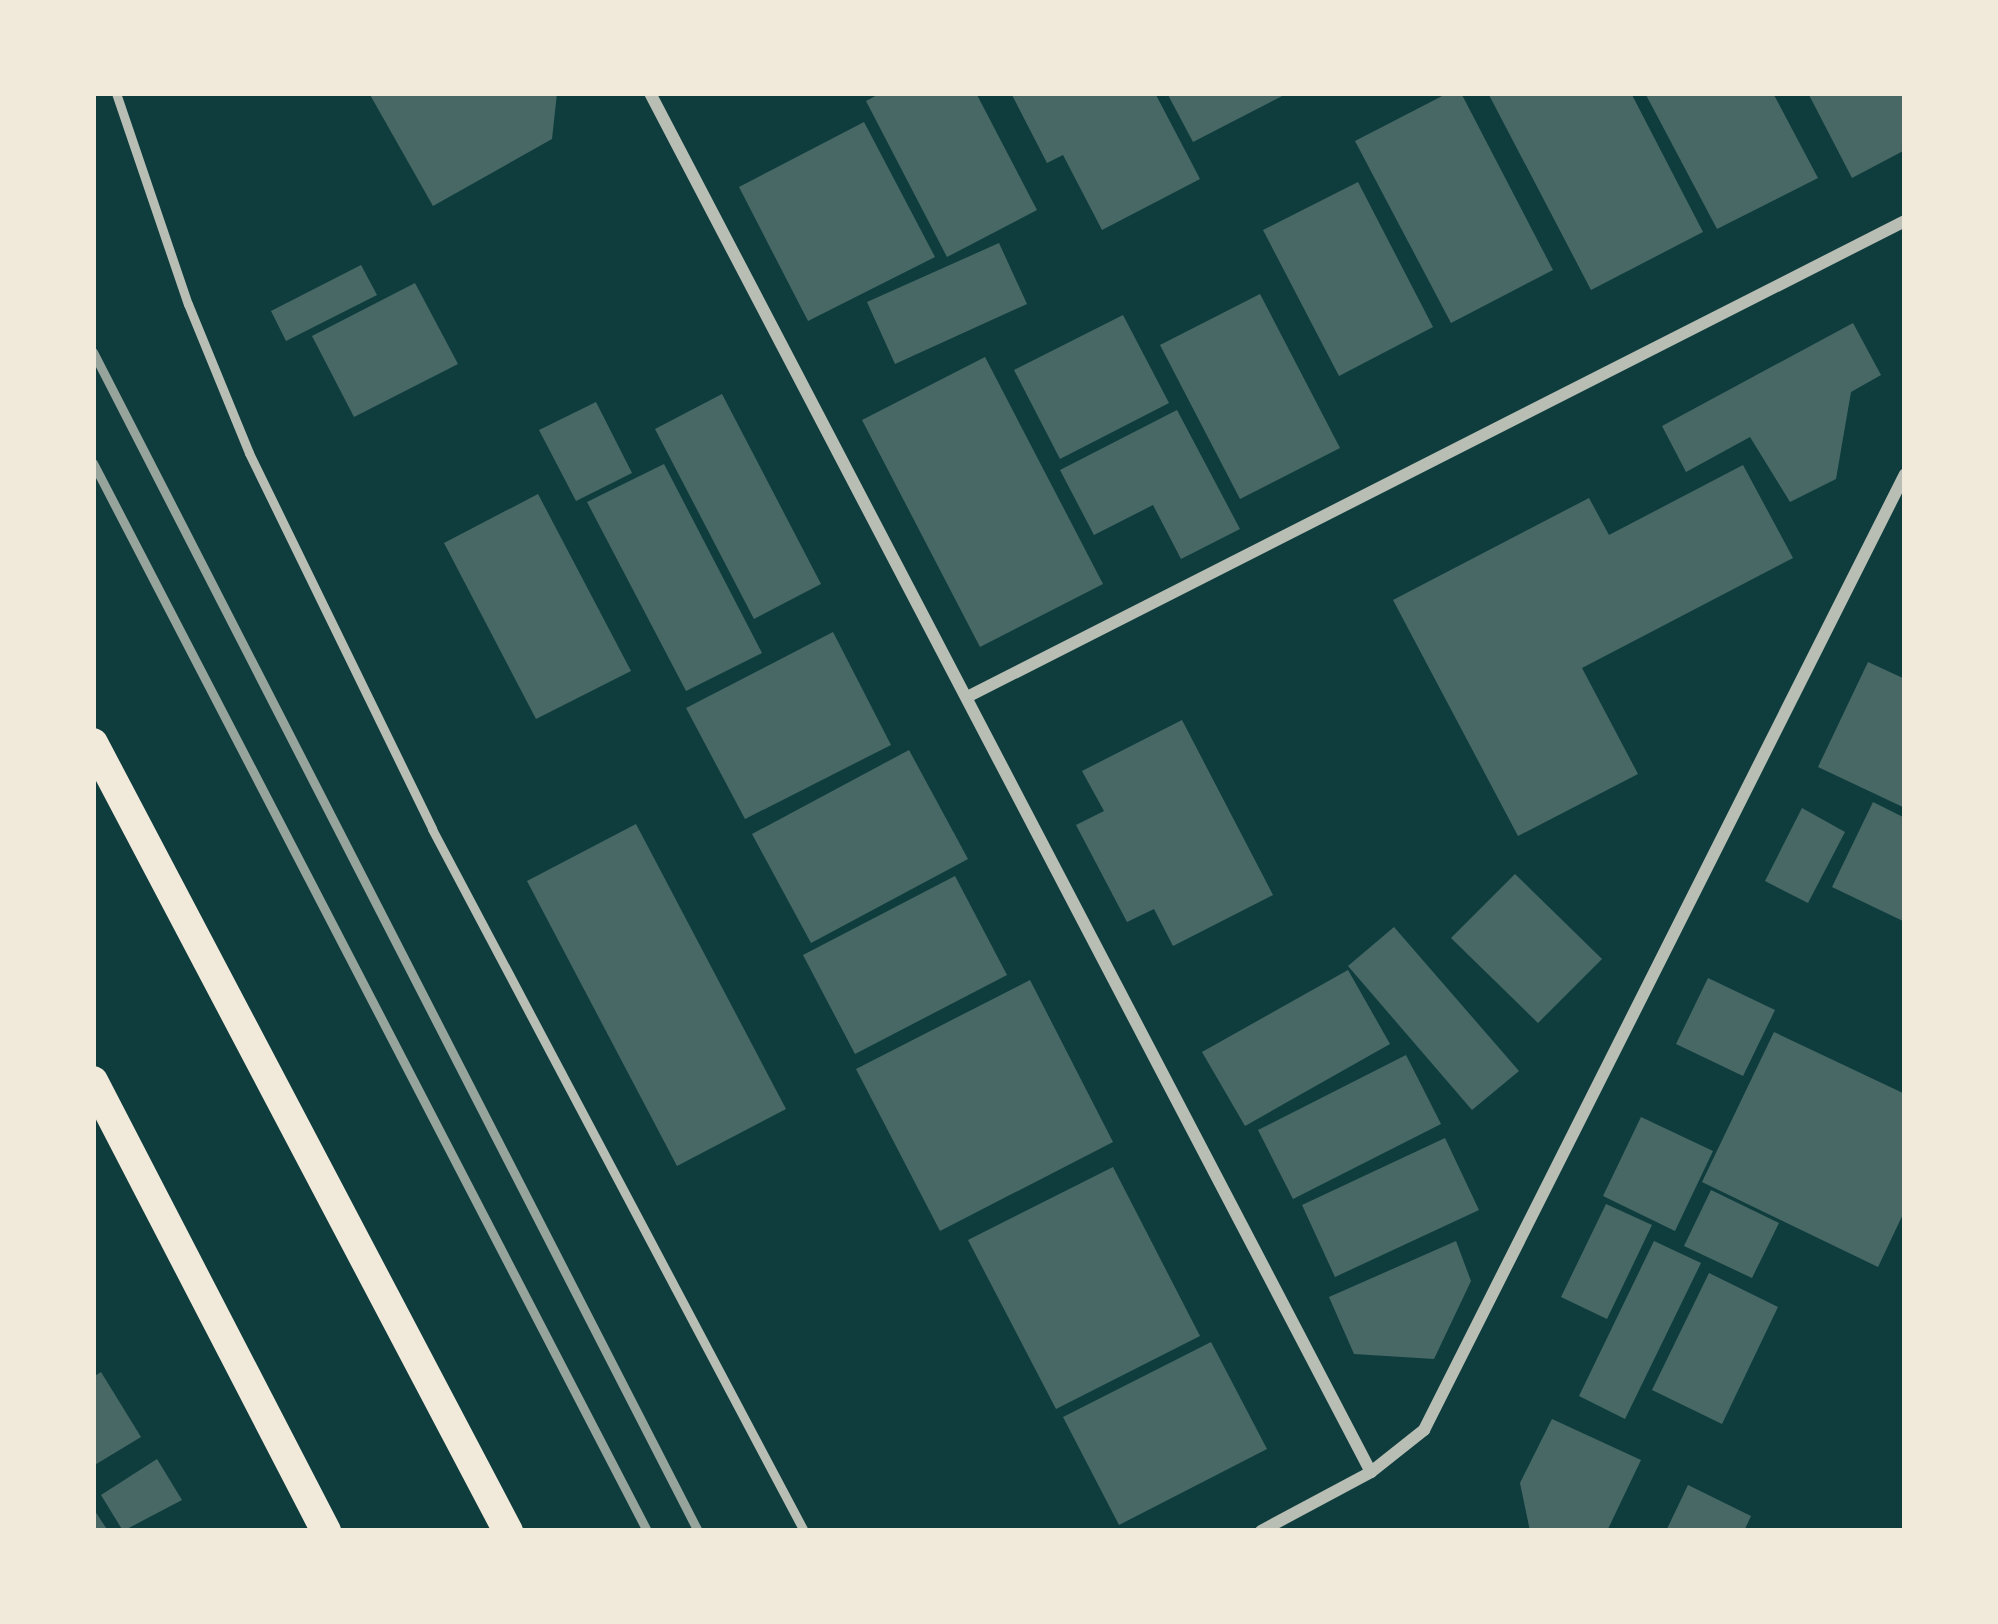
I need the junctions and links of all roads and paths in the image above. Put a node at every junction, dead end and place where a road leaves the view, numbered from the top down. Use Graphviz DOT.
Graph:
graph roads {
  1 [pos="116,93"];
  2 [pos="650,93"];
  3 [pos="1905,221"];
  4 [pos="1905,474"];
  5 [pos="971,695"];
  6 [pos="93,743"];
  7 [pos="93,1081"];
  8 [pos="1371,1472"];
  9 [pos="326,1531"];
  10 [pos="508,1531"];
  11 [pos="804,1531"];
  12 [pos="1262,1531"];
  1 -- 11 [label="lane"];
  2 -- 5 [label="street"];
  3 -- 5 [label="street"];
  4 -- 8 [label="street"];
  5 -- 8 [label="street"];
  6 -- 10 [label="main road"];
  7 -- 9 [label="main road"];
  8 -- 12 [label="street"];
}
